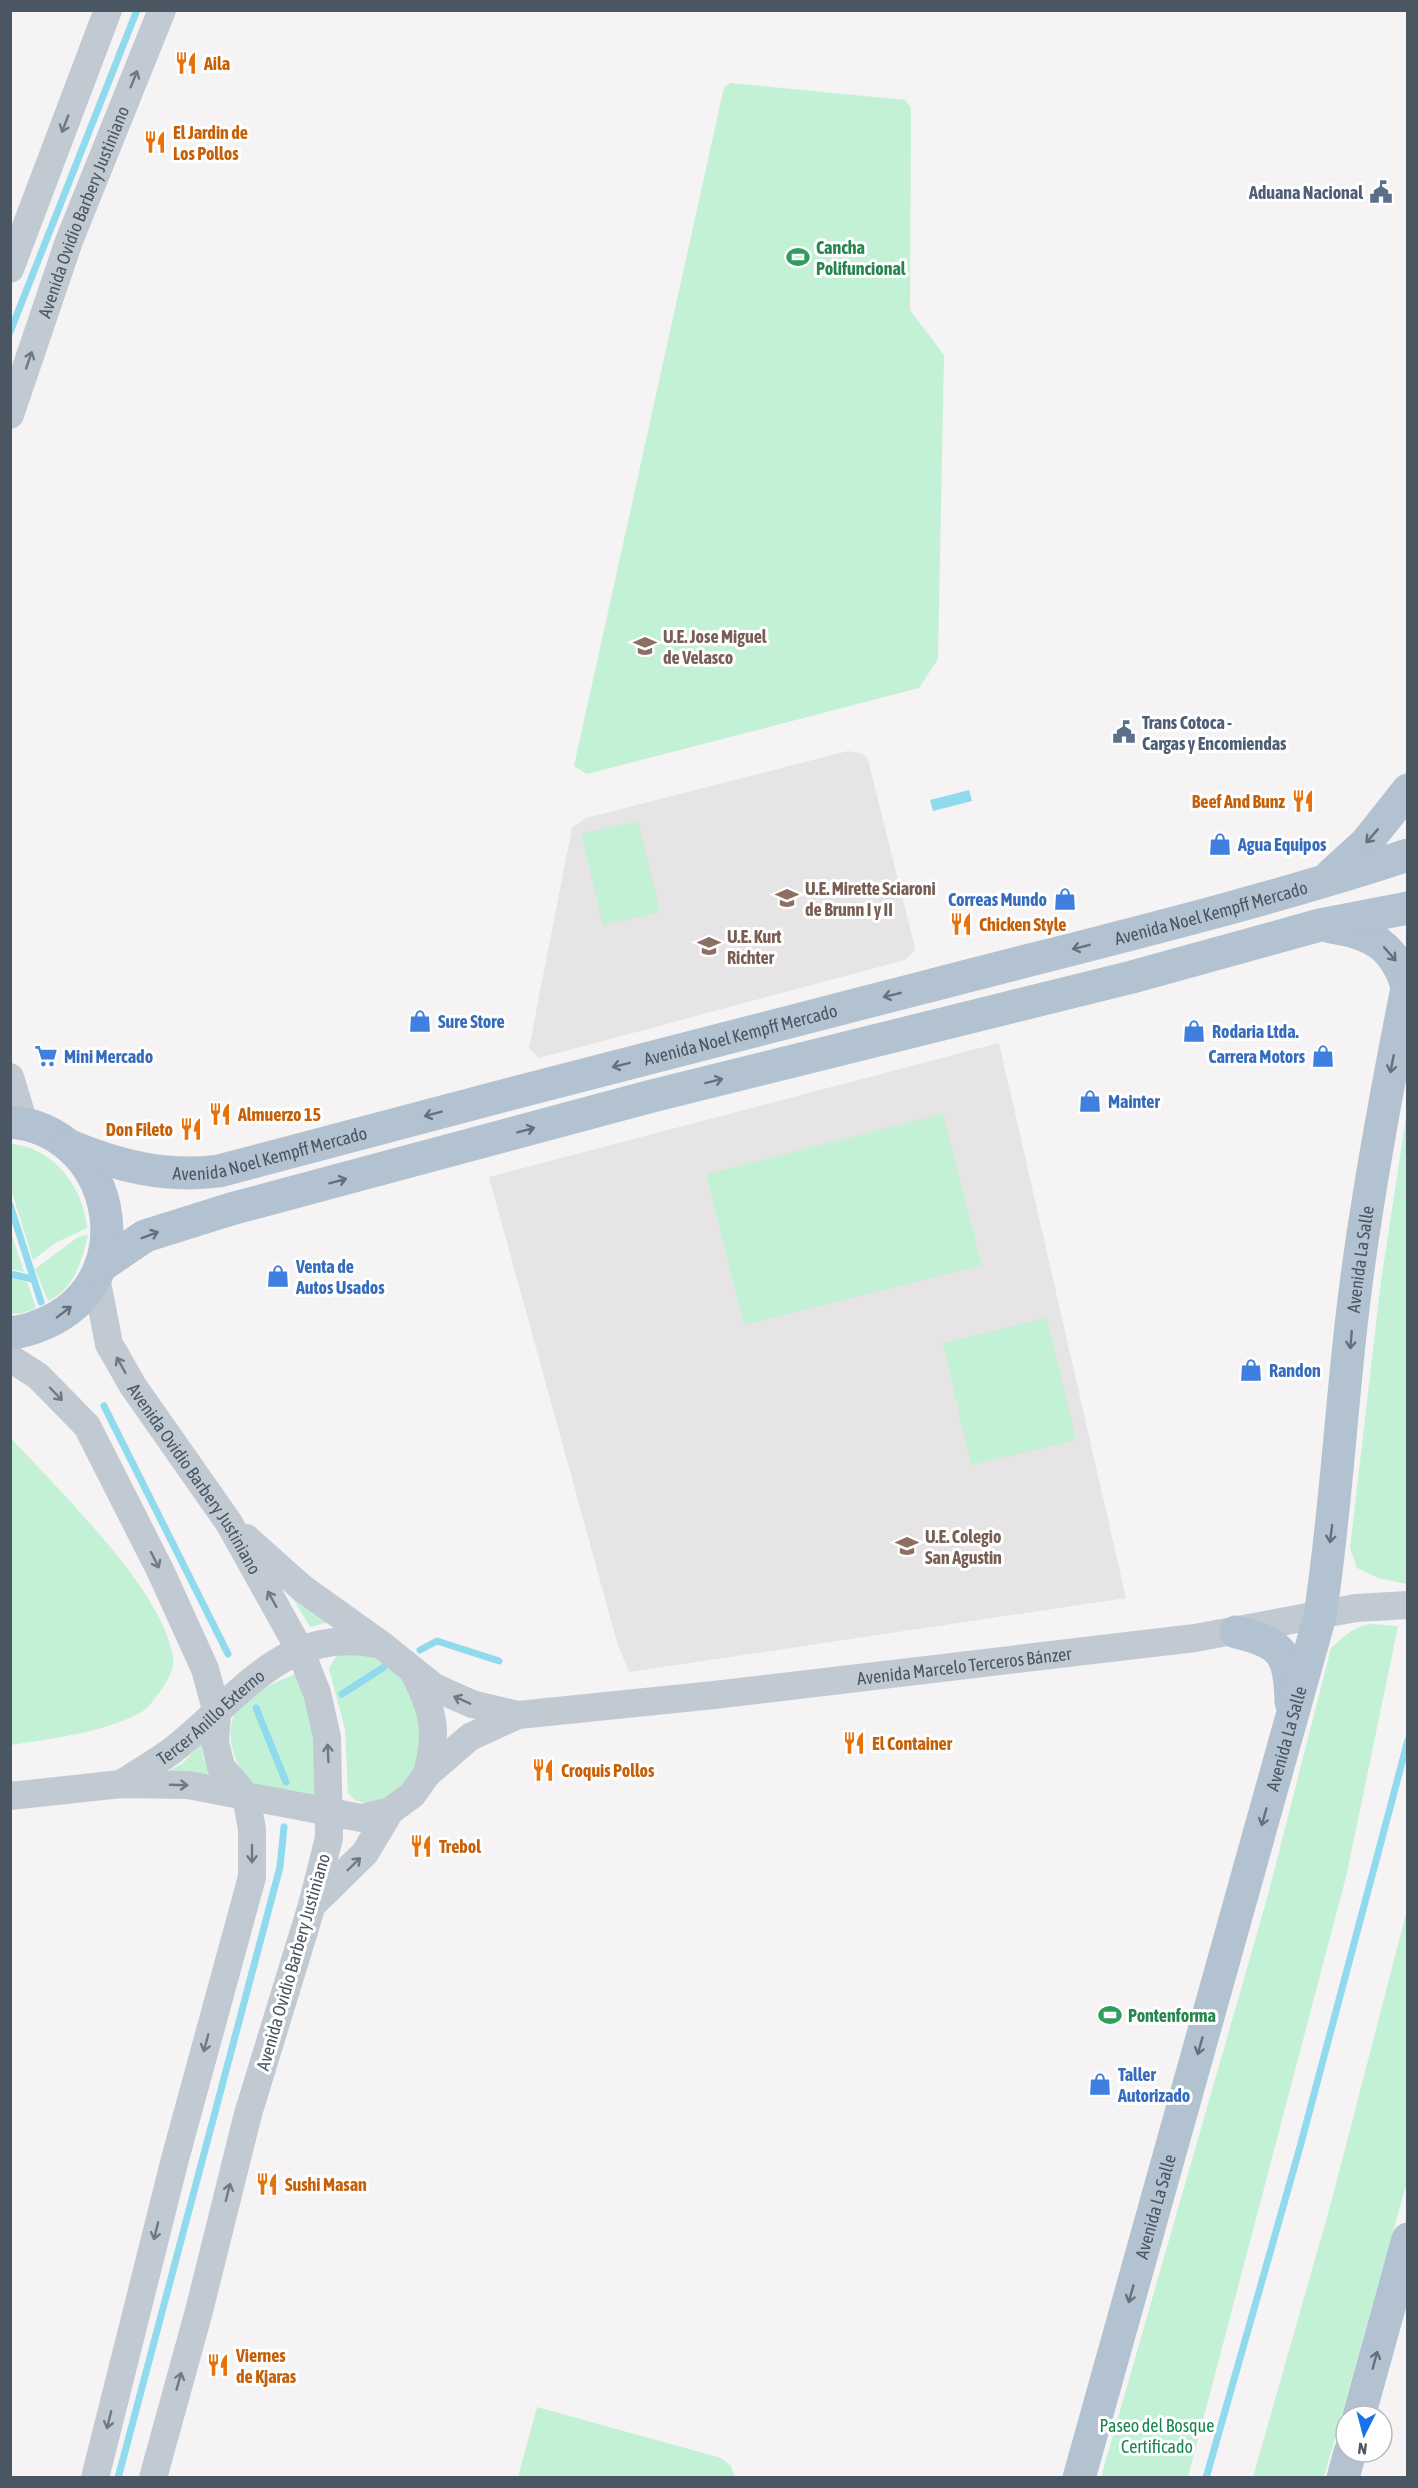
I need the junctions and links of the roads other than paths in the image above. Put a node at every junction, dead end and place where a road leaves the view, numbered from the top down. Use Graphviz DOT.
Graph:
graph roads {
  1 [pos="108,10"];
  2 [pos="162,10"];
  3 [pos="10,269"];
  4 [pos="10,415"];
  5 [pos="1407,790"];
  6 [pos="1407,855"];
  7 [pos="1320,884"];
  8 [pos="1407,908"];
  9 [pos="1320,925"];
  10 [pos="1407,984"];
  11 [pos="10,1077"];
  12 [pos="17,1123"];
  13 [pos="69,1146"];
  14 [pos="98,1271"];
  15 [pos="10,1333"];
  16 [pos="10,1358"];
  17 [pos="229,1523"];
  18 [pos="1407,1605"];
  19 [pos="1320,1616"];
  20 [pos="1236,1632"];
  21 [pos="383,1646"];
  22 [pos="300,1650"];
  23 [pos="412,1670"];
  24 [pos="217,1713"];
  25 [pos="518,1715"];
  26 [pos="1292,1721"];
  27 [pos="426,1774"];
  28 [pos="121,1784"];
  29 [pos="10,1796"];
  30 [pos="246,1796"];
  31 [pos="330,1811"];
  32 [pos="390,1811"];
  33 [pos="312,1905"];
  34 [pos="1407,2239"];
  35 [pos="1362,2404"];
  36 [pos="95,2478"];
  37 [pos="153,2478"];
  38 [pos="1079,2478"];
  1 -- 3 [label="street, one-way"];
  4 -- 2 [label="street, Avenida Ovidio Barbery Justiniano, one-way"];
  5 -- 7 [label="main road, one-way"];
  6 -- 7 [label="main road, Avenida Noel Kempff Mercado"];
  7 -- 13 [label="main road, Avenida Noel Kempff Mercado, one-way"];
  8 -- 9 [label="main road"];
  9 -- 10 [label="main road, one-way"];
  14 -- 9 [label="main road, one-way"];
  10 -- 19 [label="main road, Avenida La Salle, one-way"];
  11 -- 12 [label="street"];
  12 -- 13 [label="main road"];
  13 -- 14 [label="main road"];
  15 -- 14 [label="main road, one-way"];
  17 -- 14 [label="street, Avenida Ovidio Barbery Justiniano, one-way"];
  16 -- 24 [label="street, one-way"];
  17 -- 21 [label="street, Avenida Marcelo Terceros Bánzer"];
  22 -- 17 [label="street, Avenida Ovidio Barbery Justiniano, one-way"];
  18 -- 19 [label="street, Avenida Marcelo Terceros Bánzer"];
  19 -- 20 [label="street, Avenida Marcelo Terceros Bánzer"];
  19 -- 26 [label="main road, Avenida La Salle"];
  20 -- 25 [label="street, Avenida Marcelo Terceros Bánzer"];
  20 -- 26 [label="main road"];
  21 -- 22 [label="street"];
  21 -- 23 [label="street, Avenida Marcelo Terceros Bánzer"];
  22 -- 24 [label="street, Tercer Anillo Externo"];
  31 -- 22 [label="street, Avenida Ovidio Barbery Justiniano, one-way"];
  25 -- 23 [label="street, Avenida Marcelo Terceros Bánzer, one-way"];
  23 -- 27 [label="street"];
  24 -- 28 [label="street, Tercer Anillo Externo"];
  24 -- 30 [label="street"];
  25 -- 27 [label="street, Avenida Marcelo Terceros Bánzer"];
  26 -- 38 [label="main road, Avenida La Salle, one-way"];
  27 -- 32 [label="street, Avenida Marcelo Terceros Bánzer"];
  28 -- 29 [label="street, Tercer Anillo Externo"];
  28 -- 30 [label="street, Tercer Anillo Externo, one-way"];
  30 -- 31 [label="street, Tercer Anillo Externo"];
  30 -- 36 [label="street, one-way"];
  31 -- 32 [label="street, Avenida Marcelo Terceros Bánzer"];
  31 -- 33 [label="street, Avenida Ovidio Barbery Justiniano"];
  33 -- 32 [label="street, one-way"];
  37 -- 33 [label="street, Avenida Ovidio Barbery Justiniano, one-way"];
  35 -- 34 [label="main road, one-way"];
}
